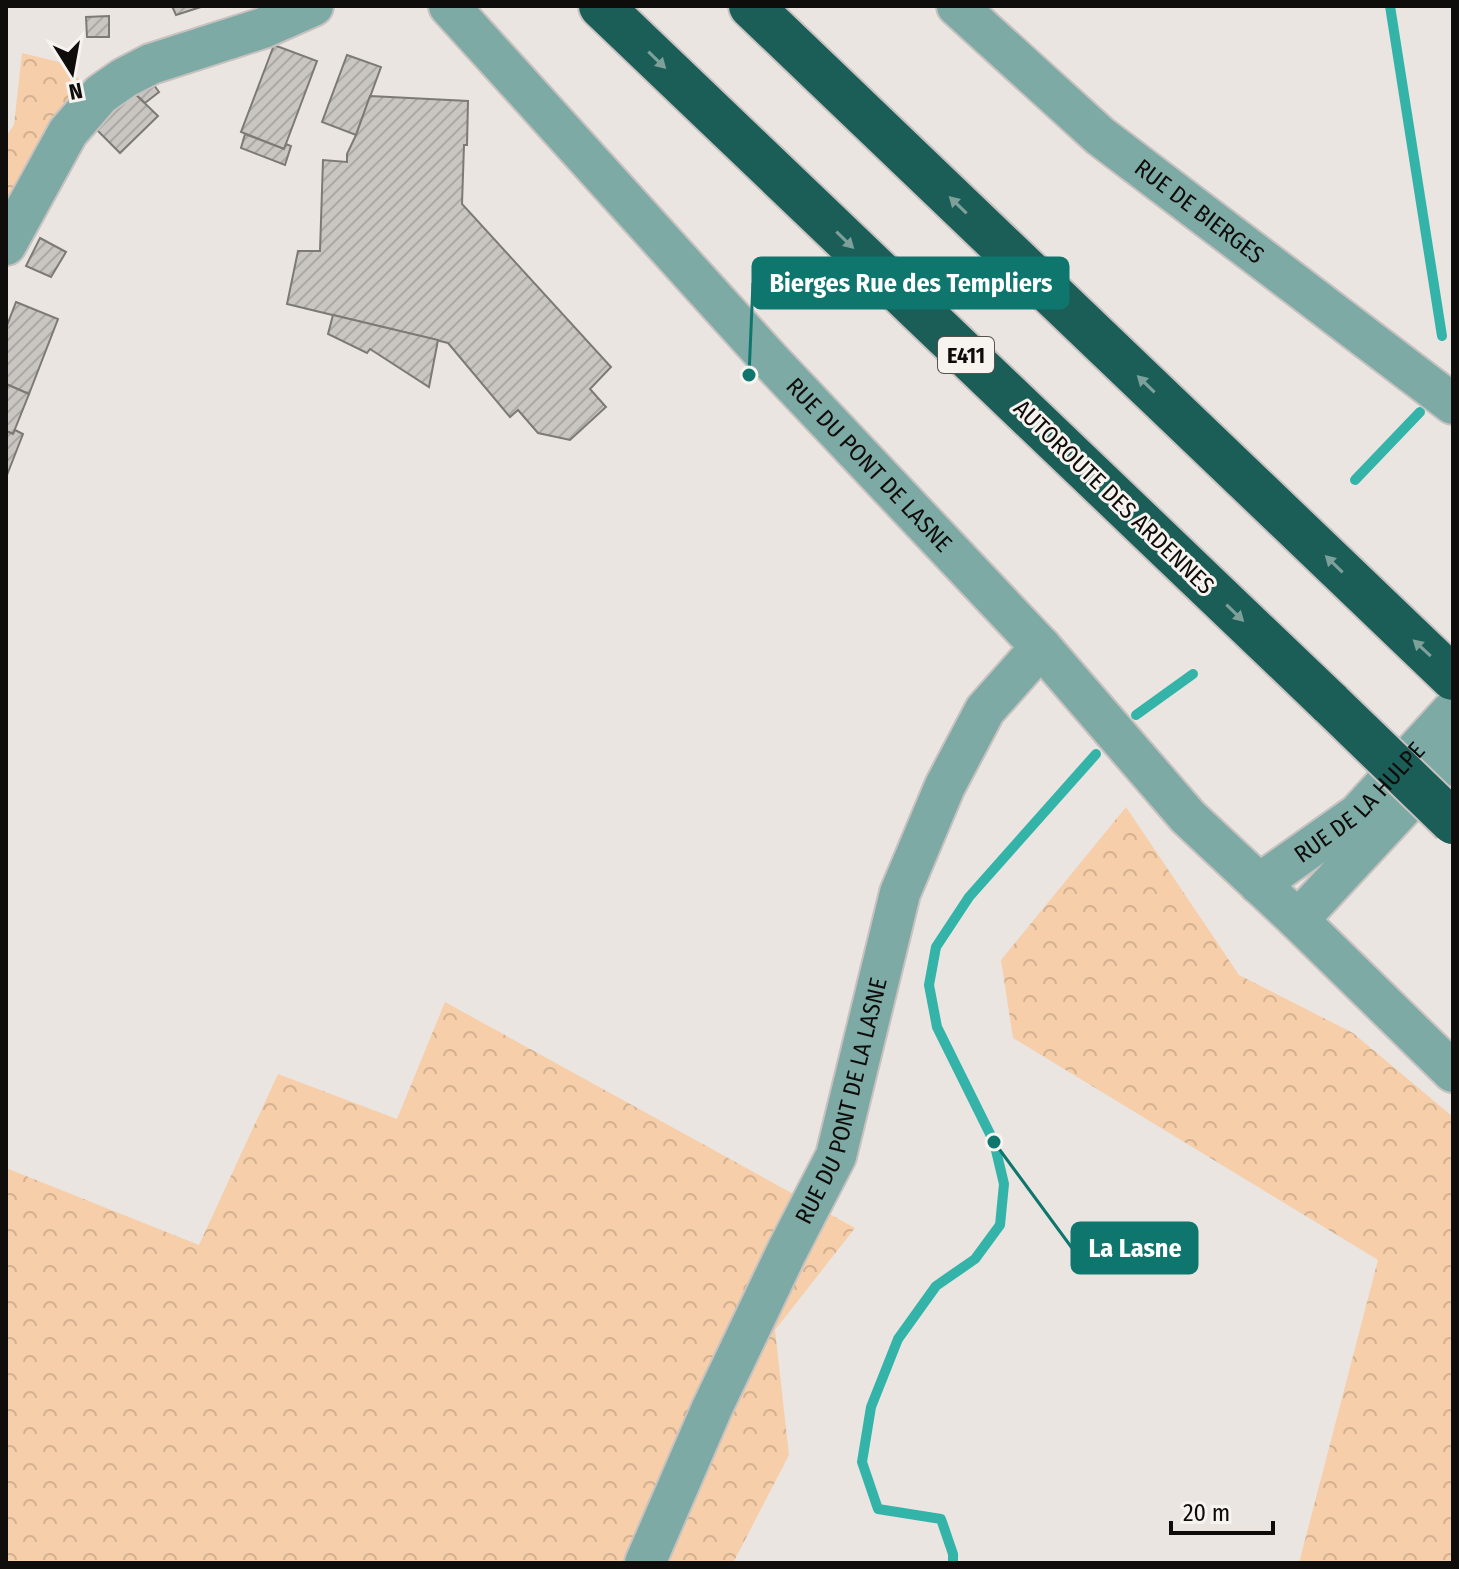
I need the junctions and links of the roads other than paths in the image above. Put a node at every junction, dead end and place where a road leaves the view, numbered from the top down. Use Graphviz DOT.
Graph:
graph roads {
  1 [pos="313,6"];
  2 [pos="449,6"];
  3 [pos="601,6"];
  4 [pos="751,6"];
  5 [pos="957,6"];
  6 [pos="6,245"];
  7 [pos="1453,404"];
  8 [pos="1041,647"];
  9 [pos="1453,678"];
  10 [pos="1453,710"];
  11 [pos="1453,753"];
  12 [pos="1453,822"];
  13 [pos="1259,884"];
  14 [pos="1298,920"];
  15 [pos="1453,1072"];
  16 [pos="645,1563"];
  1 -- 6 [label="street"];
  2 -- 8 [label="street, RUE DU PONT DE LASNE"];
  3 -- 12 [label="highway, AUTOROUTE DES ARDENNES / E411, one-way, bridge"];
  9 -- 4 [label="highway, one-way"];
  5 -- 7 [label="street, RUE DE BIERGES"];
  8 -- 13 [label="street, RUE DU PONT DE LASNE"];
  8 -- 16 [label="street, RUE DU PONT DE LA LASNE"];
  10 -- 13 [label="street, RUE DE LA HULPE"];
  11 -- 14 [label="street, RUE DE LA HULPE"];
  13 -- 14 [label="street, RUE DU PONT DE LASNE"];
  14 -- 15 [label="street, RUE DU PONT DE LASNE"];
}
